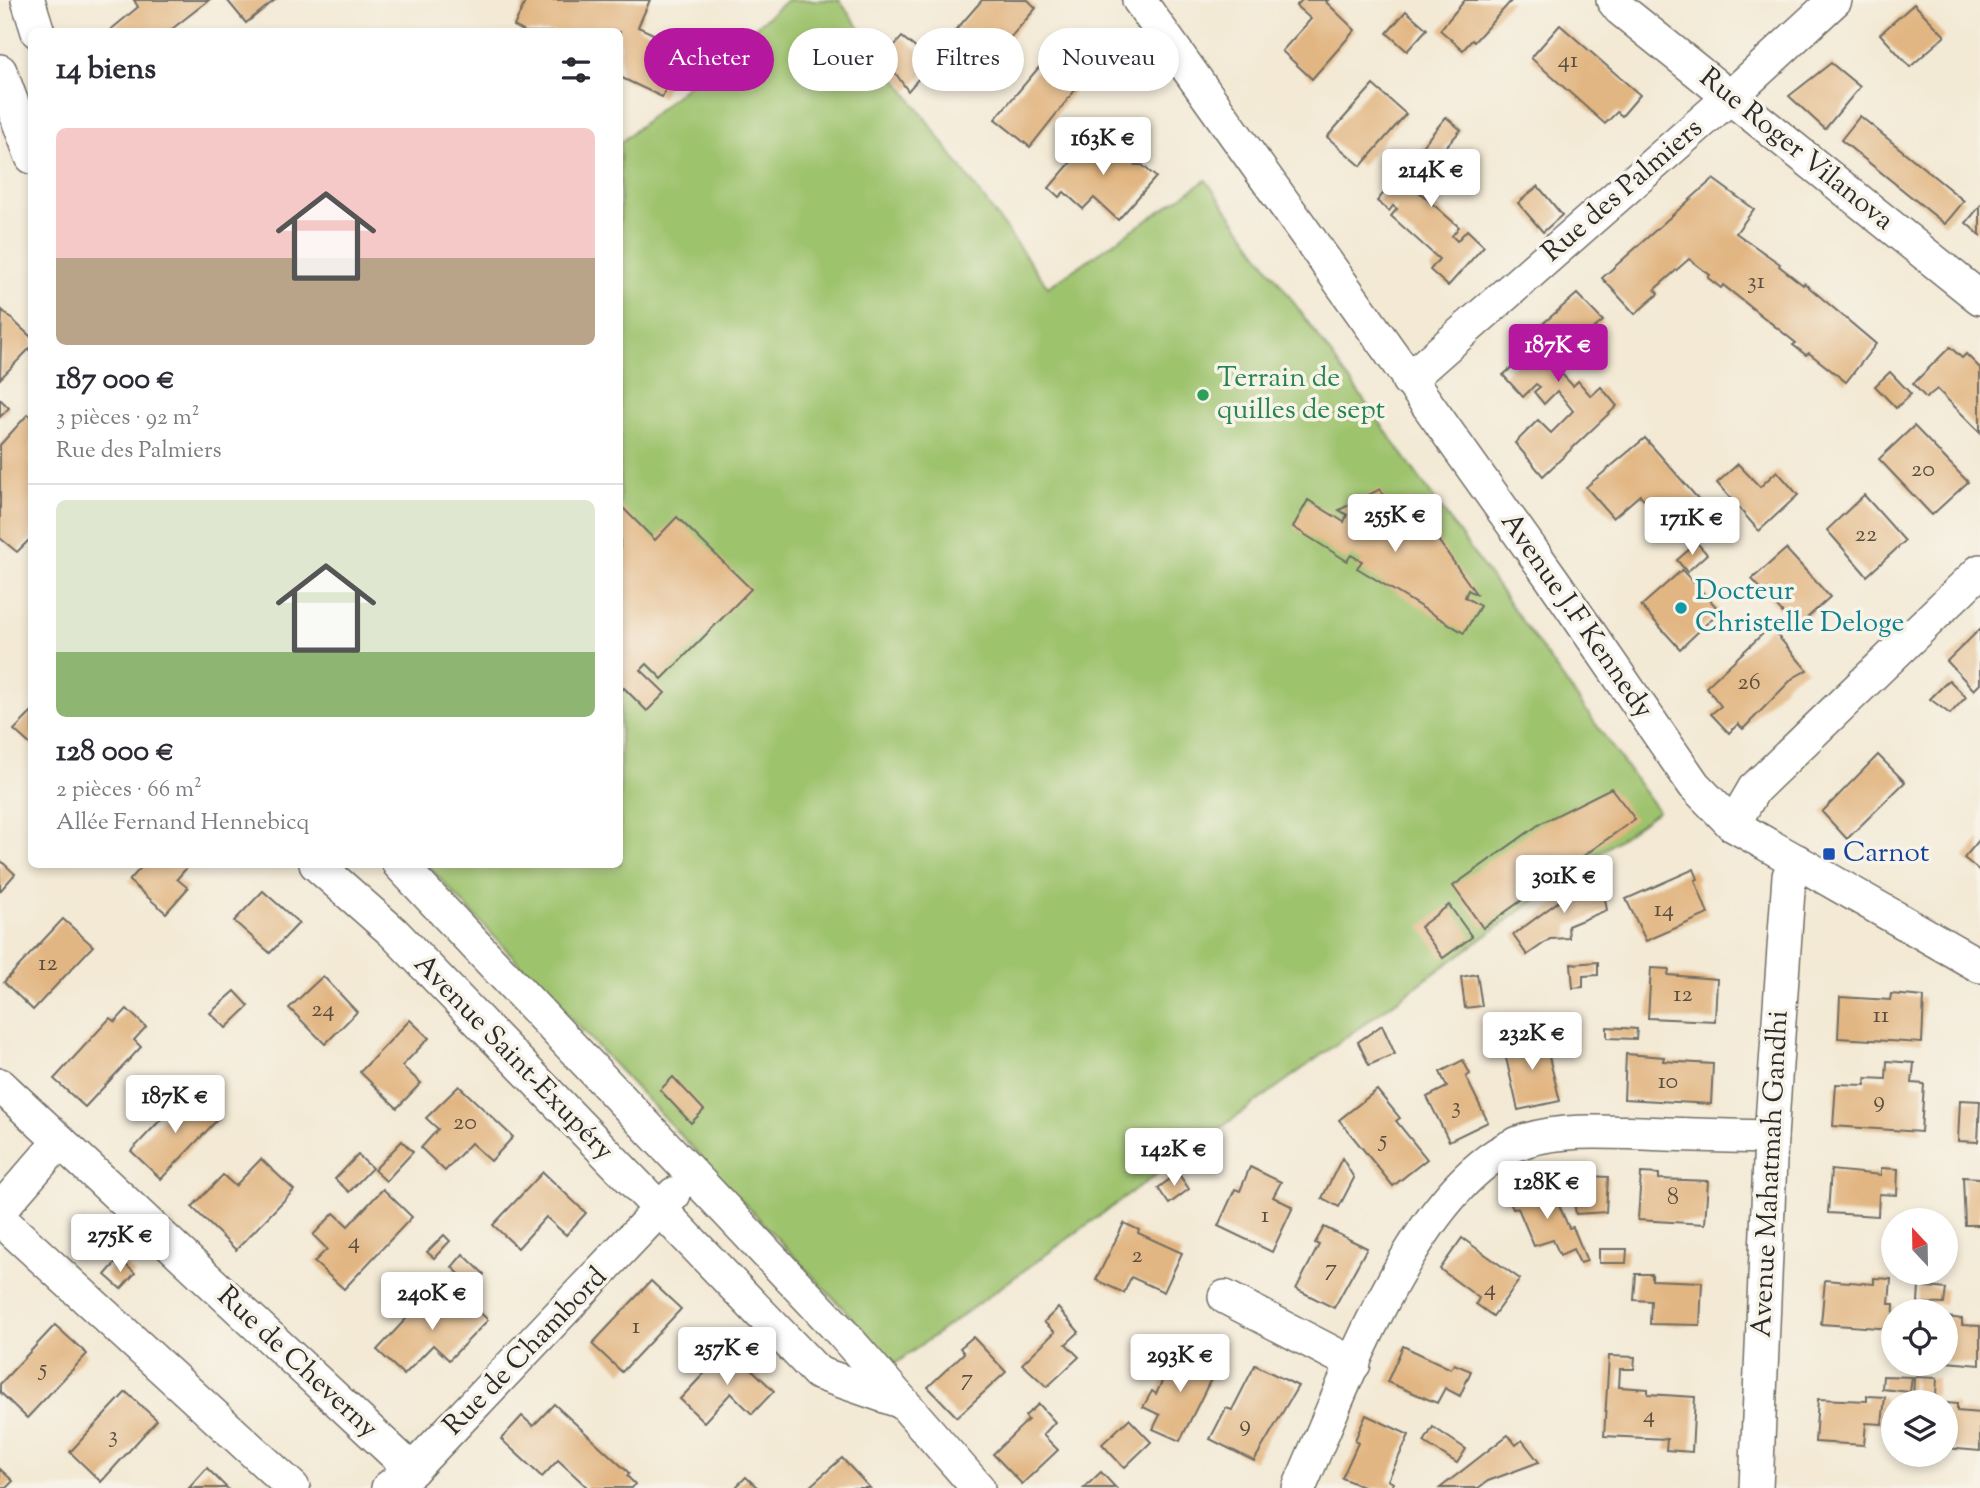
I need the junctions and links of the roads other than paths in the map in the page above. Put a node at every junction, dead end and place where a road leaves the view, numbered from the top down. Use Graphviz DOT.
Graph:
graph roads {
  1 [pos="27,0"];
  2 [pos="1139,0"];
  3 [pos="1613,0"];
  4 [pos="1835,0"];
  5 [pos="37,28"];
  6 [pos="10,87"];
  7 [pos="1730,97"];
  8 [pos="28,144"];
  9 [pos="1980,298"];
  10 [pos="1408,380"];
  11 [pos="1980,571"];
  12 [pos="1733,825"];
  13 [pos="1797,861"];
  14 [pos="321,868"];
  15 [pos="400,868"];
  16 [pos="402,868"];
  17 [pos="365,906"];
  18 [pos="1980,965"];
  19 [pos="0,1085"];
  20 [pos="1771,1137"];
  21 [pos="60,1141"];
  22 [pos="691,1177"];
  23 [pos="0,1210"];
  24 [pos="659,1211"];
  25 [pos="0,1219"];
  26 [pos="1226,1297"];
  27 [pos="1354,1364"];
  28 [pos="899,1401"];
  29 [pos="400,1479"];
  30 [pos="293,1488"];
  31 [pos="978,1488"];
  32 [pos="1299,1488"];
  33 [pos="1756,1488"];
  1 -- 5 [label="street"];
  2 -- 10 [label="street, Avenue J.F Kennedy"];
  3 -- 7 [label="street, Rue Roger Vilanova"];
  4 -- 7 [label="street, Rue des Palmiers"];
  6 -- 8 [label="street"];
  7 -- 9 [label="street, Rue Roger Vilanova"];
  7 -- 10 [label="street, Rue des Palmiers"];
  10 -- 12 [label="street, Avenue J.F Kennedy"];
  11 -- 12 [label="street"];
  12 -- 13 [label="street, Avenue J.F Kennedy"];
  13 -- 18 [label="street, Avenue J.F Kennedy"];
  13 -- 20 [label="street, Avenue Mahatmah Gandhi"];
  14 -- 17 [label="street, Avenue Saint-Exupéry"];
  15 -- 17 [label="street, Avenue Saint-Exupéry"];
  16 -- 22 [label="street, Avenue Saint-Exupéry"];
  17 -- 24 [label="street, Avenue Saint-Exupéry"];
  19 -- 21 [label="street, Rue de Cheverny"];
  20 -- 27 [label="street"];
  20 -- 33 [label="street, Avenue Mahatmah Gandhi"];
  21 -- 23 [label="street"];
  21 -- 29 [label="street, Rue de Cheverny"];
  22 -- 24 [label="street"];
  22 -- 28 [label="street, Avenue Saint-Exupéry"];
  24 -- 28 [label="street, Avenue Saint-Exupéry"];
  24 -- 29 [label="street, Rue de Chambord"];
  25 -- 30 [label="street"];
  26 -- 27 [label="street"];
  27 -- 32 [label="street"];
  28 -- 31 [label="street, Avenue Saint-Exupéry"];
}
